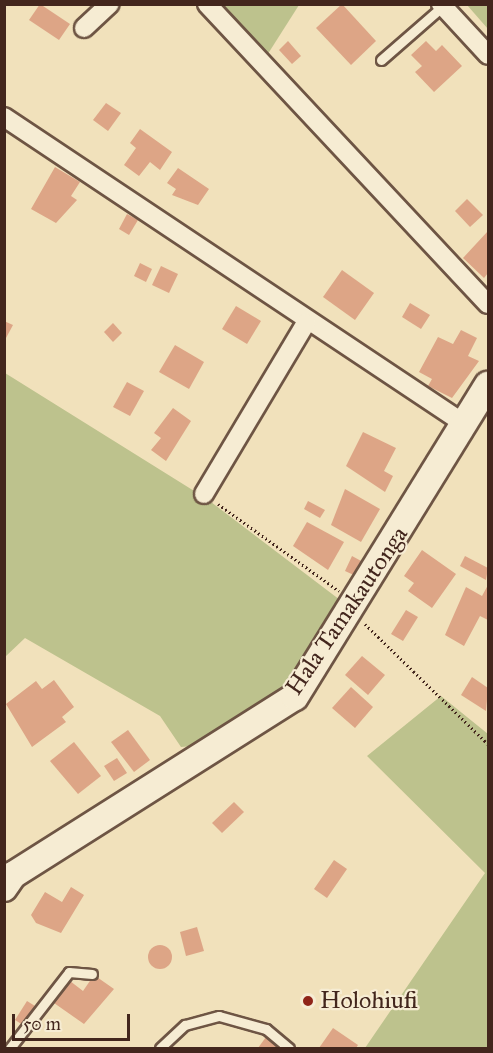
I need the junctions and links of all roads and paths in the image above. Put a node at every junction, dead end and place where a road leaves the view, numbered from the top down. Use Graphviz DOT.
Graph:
graph roads {
  1 [pos="110,4"];
  2 [pos="207,4"];
  3 [pos="442,5"];
  4 [pos="84,28"];
  5 [pos="489,55"];
  6 [pos="381,60"];
  7 [pos="4,117"];
  8 [pos="489,304"];
  9 [pos="306,323"];
  10 [pos="489,385"];
  11 [pos="466,425"];
  12 [pos="204,494"];
  13 [pos="4,888"];
  14 [pos="92,974"];
  15 [pos="10,1048"];
  16 [pos="160,1048"];
  17 [pos="289,1048"];
  1 -- 4 [label="street"];
  2 -- 8 [label="street"];
  3 -- 5 [label="street"];
  3 -- 6 [label="lane"];
  7 -- 9 [label="street"];
  9 -- 11 [label="street"];
  9 -- 12 [label="street"];
  10 -- 11 [label="street, Hala Tamakautonga"];
  11 -- 13 [label="street, Hala Tamakautonga"];
  14 -- 15 [label="lane"];
  16 -- 17 [label="lane"];
}
